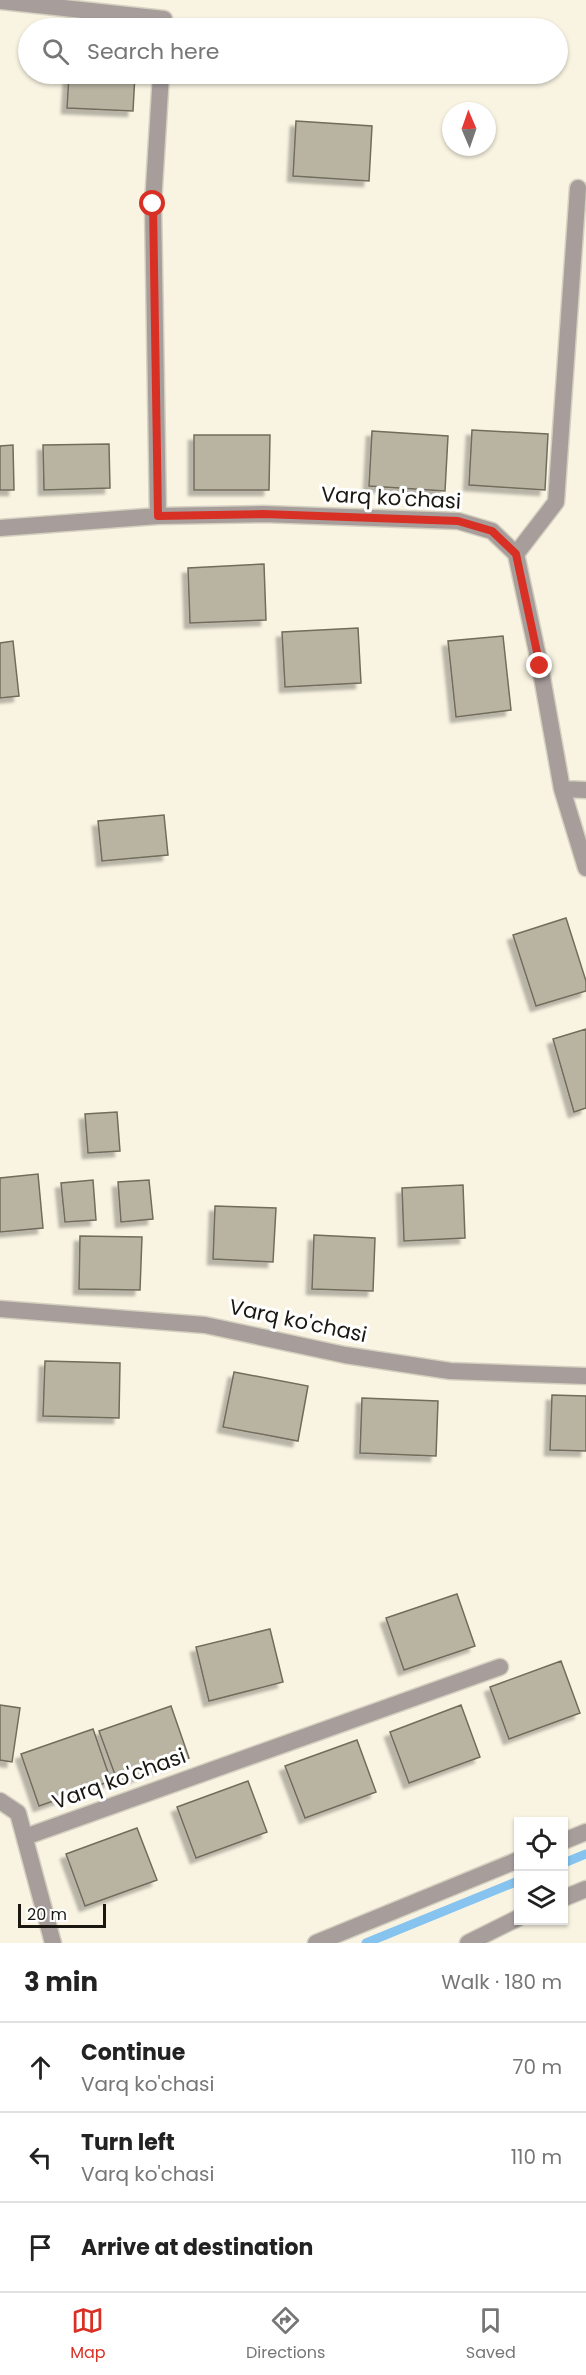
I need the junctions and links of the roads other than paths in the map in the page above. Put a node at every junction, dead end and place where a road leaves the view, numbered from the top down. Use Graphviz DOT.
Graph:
graph roads {
  1 [pos="0,1"];
  2 [pos="155,18"];
  3 [pos="160,84"];
  4 [pos="578,188"];
  5 [pos="158,516"];
  6 [pos="0,528"];
  7 [pos="516,554"];
  8 [pos="562,789"];
  9 [pos="586,790"];
  10 [pos="586,868"];
  11 [pos="0,1309"];
  12 [pos="586,1376"];
  13 [pos="500,1667"];
  14 [pos="0,1801"];
  15 [pos="586,1832"];
  16 [pos="24,1837"];
  17 [pos="568,1839"];
  18 [pos="514,1862"];
  19 [pos="586,1889"];
  20 [pos="568,1896"];
  21 [pos="514,1920"];
  22 [pos="53,1943"];
  23 [pos="316,1943"];
  24 [pos="468,1943"];
  1 -- 2 [label="street"];
  3 -- 5 [label="street"];
  4 -- 7 [label="street"];
  5 -- 6 [label="street, Varq ko'chasi"];
  5 -- 7 [label="street, Varq ko'chasi"];
  7 -- 8 [label="street"];
  8 -- 9 [label="street"];
  8 -- 10 [label="street"];
  11 -- 12 [label="street, Varq ko'chasi"];
  13 -- 16 [label="street, Varq ko'chasi"];
  14 -- 16 [label="street"];
  15 -- 17 [label="street"];
  16 -- 22 [label="street"];
  18 -- 23 [label="street"];
  19 -- 20 [label="street"];
  21 -- 24 [label="street"];
}
